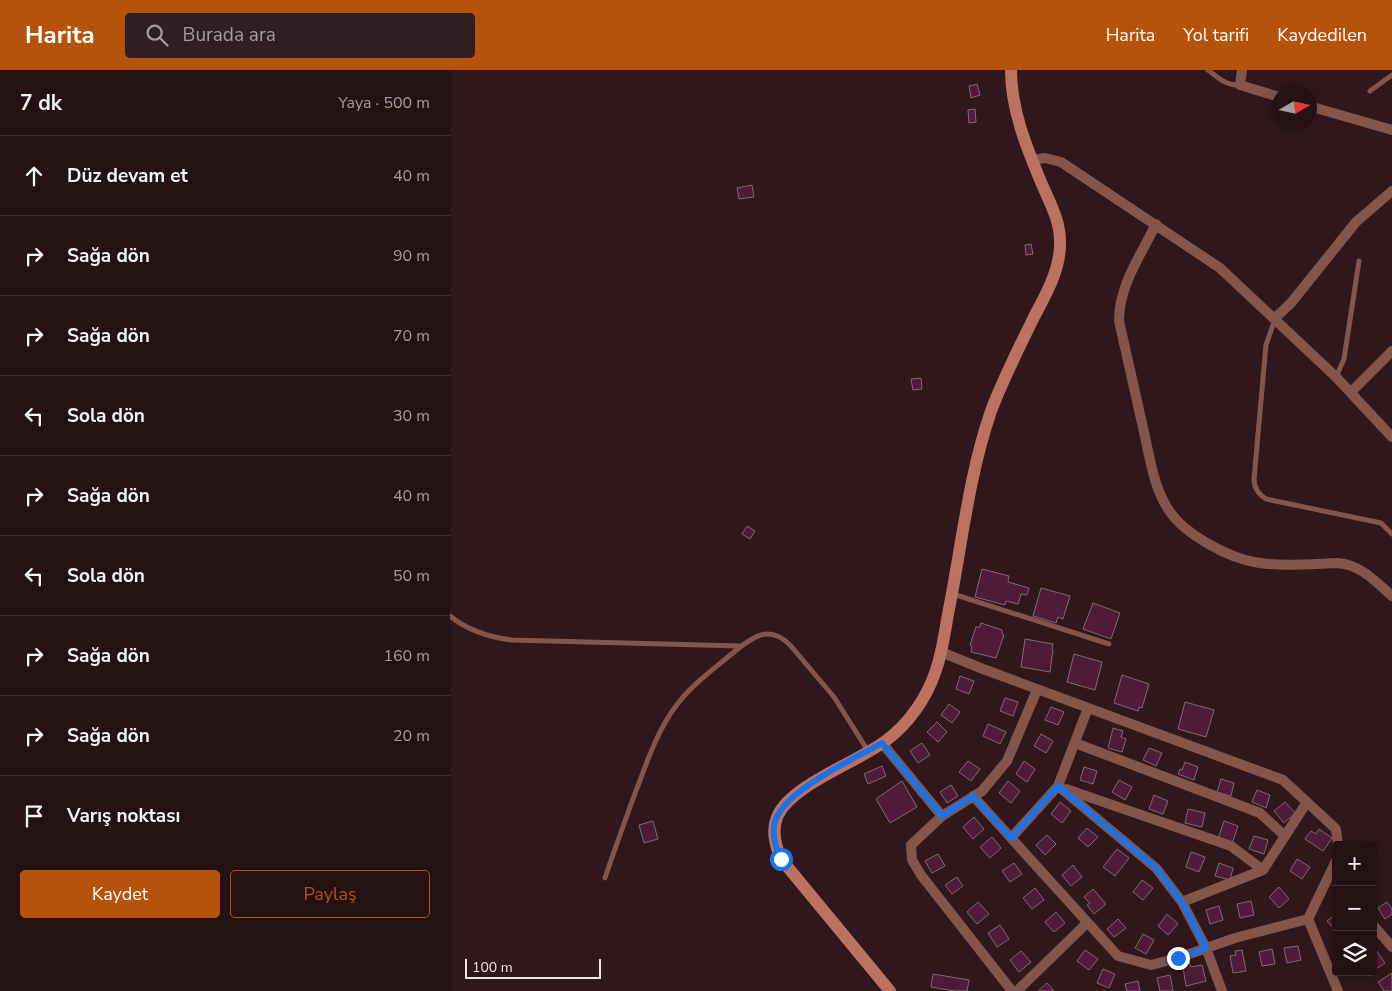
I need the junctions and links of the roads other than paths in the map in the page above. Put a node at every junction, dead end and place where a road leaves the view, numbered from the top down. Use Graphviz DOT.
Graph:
graph roads {
  1 [pos="1011,70"];
  2 [pos="1208,70"];
  3 [pos="1242,70"];
  4 [pos="1392,75"];
  5 [pos="1240,85"];
  6 [pos="1370,91"];
  7 [pos="1272,95"];
  8 [pos="1317,108"];
  9 [pos="1392,130"];
  10 [pos="1032,160"];
  11 [pos="1392,190"];
  12 [pos="1156,224"];
  13 [pos="1359,261"];
  14 [pos="1275,318"];
  15 [pos="1392,351"];
  16 [pos="1336,377"];
  17 [pos="1351,392"];
  18 [pos="1392,438"];
  19 [pos="1392,534"];
  20 [pos="952,594"];
  21 [pos="1392,596"];
  22 [pos="450,616"];
  23 [pos="1109,644"];
  24 [pos="741,646"];
  25 [pos="941,652"];
  26 [pos="1037,690"];
  27 [pos="1088,708"];
  28 [pos="882,743"];
  29 [pos="1075,743"];
  30 [pos="868,751"];
  31 [pos="1058,786"];
  32 [pos="973,796"];
  33 [pos="1307,802"];
  34 [pos="942,816"];
  35 [pos="1285,836"];
  36 [pos="1011,838"];
  37 [pos="1338,841"];
  38 [pos="1262,870"];
  39 [pos="604,878"];
  40 [pos="1332,879"];
  41 [pos="1182,902"];
  42 [pos="1308,919"];
  43 [pos="1087,923"];
  44 [pos="1377,930"];
  45 [pos="1392,947"];
  46 [pos="1206,948"];
  47 [pos="890,991"];
  48 [pos="1012,991"];
  49 [pos="1016,991"];
  50 [pos="1222,991"];
  51 [pos="1338,991"];
  1 -- 10 [label="street"];
  2 -- 5 [label="lane"];
  3 -- 5 [label="street"];
  4 -- 6 [label="lane"];
  5 -- 7 [label="street"];
  8 -- 9 [label="street"];
  10 -- 12 [label="street"];
  10 -- 20 [label="street"];
  11 -- 14 [label="street"];
  12 -- 14 [label="street"];
  12 -- 21 [label="street"];
  13 -- 16 [label="lane"];
  14 -- 16 [label="street"];
  14 -- 19 [label="lane"];
  15 -- 17 [label="street"];
  16 -- 17 [label="street"];
  17 -- 18 [label="street"];
  20 -- 23 [label="lane"];
  20 -- 25 [label="street"];
  22 -- 24 [label="lane"];
  24 -- 30 [label="lane"];
  24 -- 39 [label="lane"];
  25 -- 26 [label="street"];
  25 -- 28 [label="street"];
  26 -- 27 [label="street"];
  26 -- 32 [label="street"];
  27 -- 29 [label="street"];
  27 -- 33 [label="street"];
  28 -- 30 [label="street"];
  28 -- 34 [label="street"];
  29 -- 31 [label="street"];
  29 -- 35 [label="street"];
  30 -- 47 [label="street"];
  31 -- 36 [label="street"];
  31 -- 38 [label="street"];
  31 -- 41 [label="street"];
  32 -- 34 [label="street"];
  32 -- 36 [label="street"];
  33 -- 35 [label="street"];
  33 -- 37 [label="street"];
  34 -- 48 [label="street"];
  35 -- 38 [label="street"];
  36 -- 43 [label="street"];
  38 -- 41 [label="street"];
  40 -- 42 [label="street"];
  41 -- 46 [label="street"];
  42 -- 46 [label="street"];
  42 -- 51 [label="street"];
  43 -- 46 [label="street"];
  43 -- 49 [label="street"];
  44 -- 45 [label="street"];
  46 -- 50 [label="street"];
}
